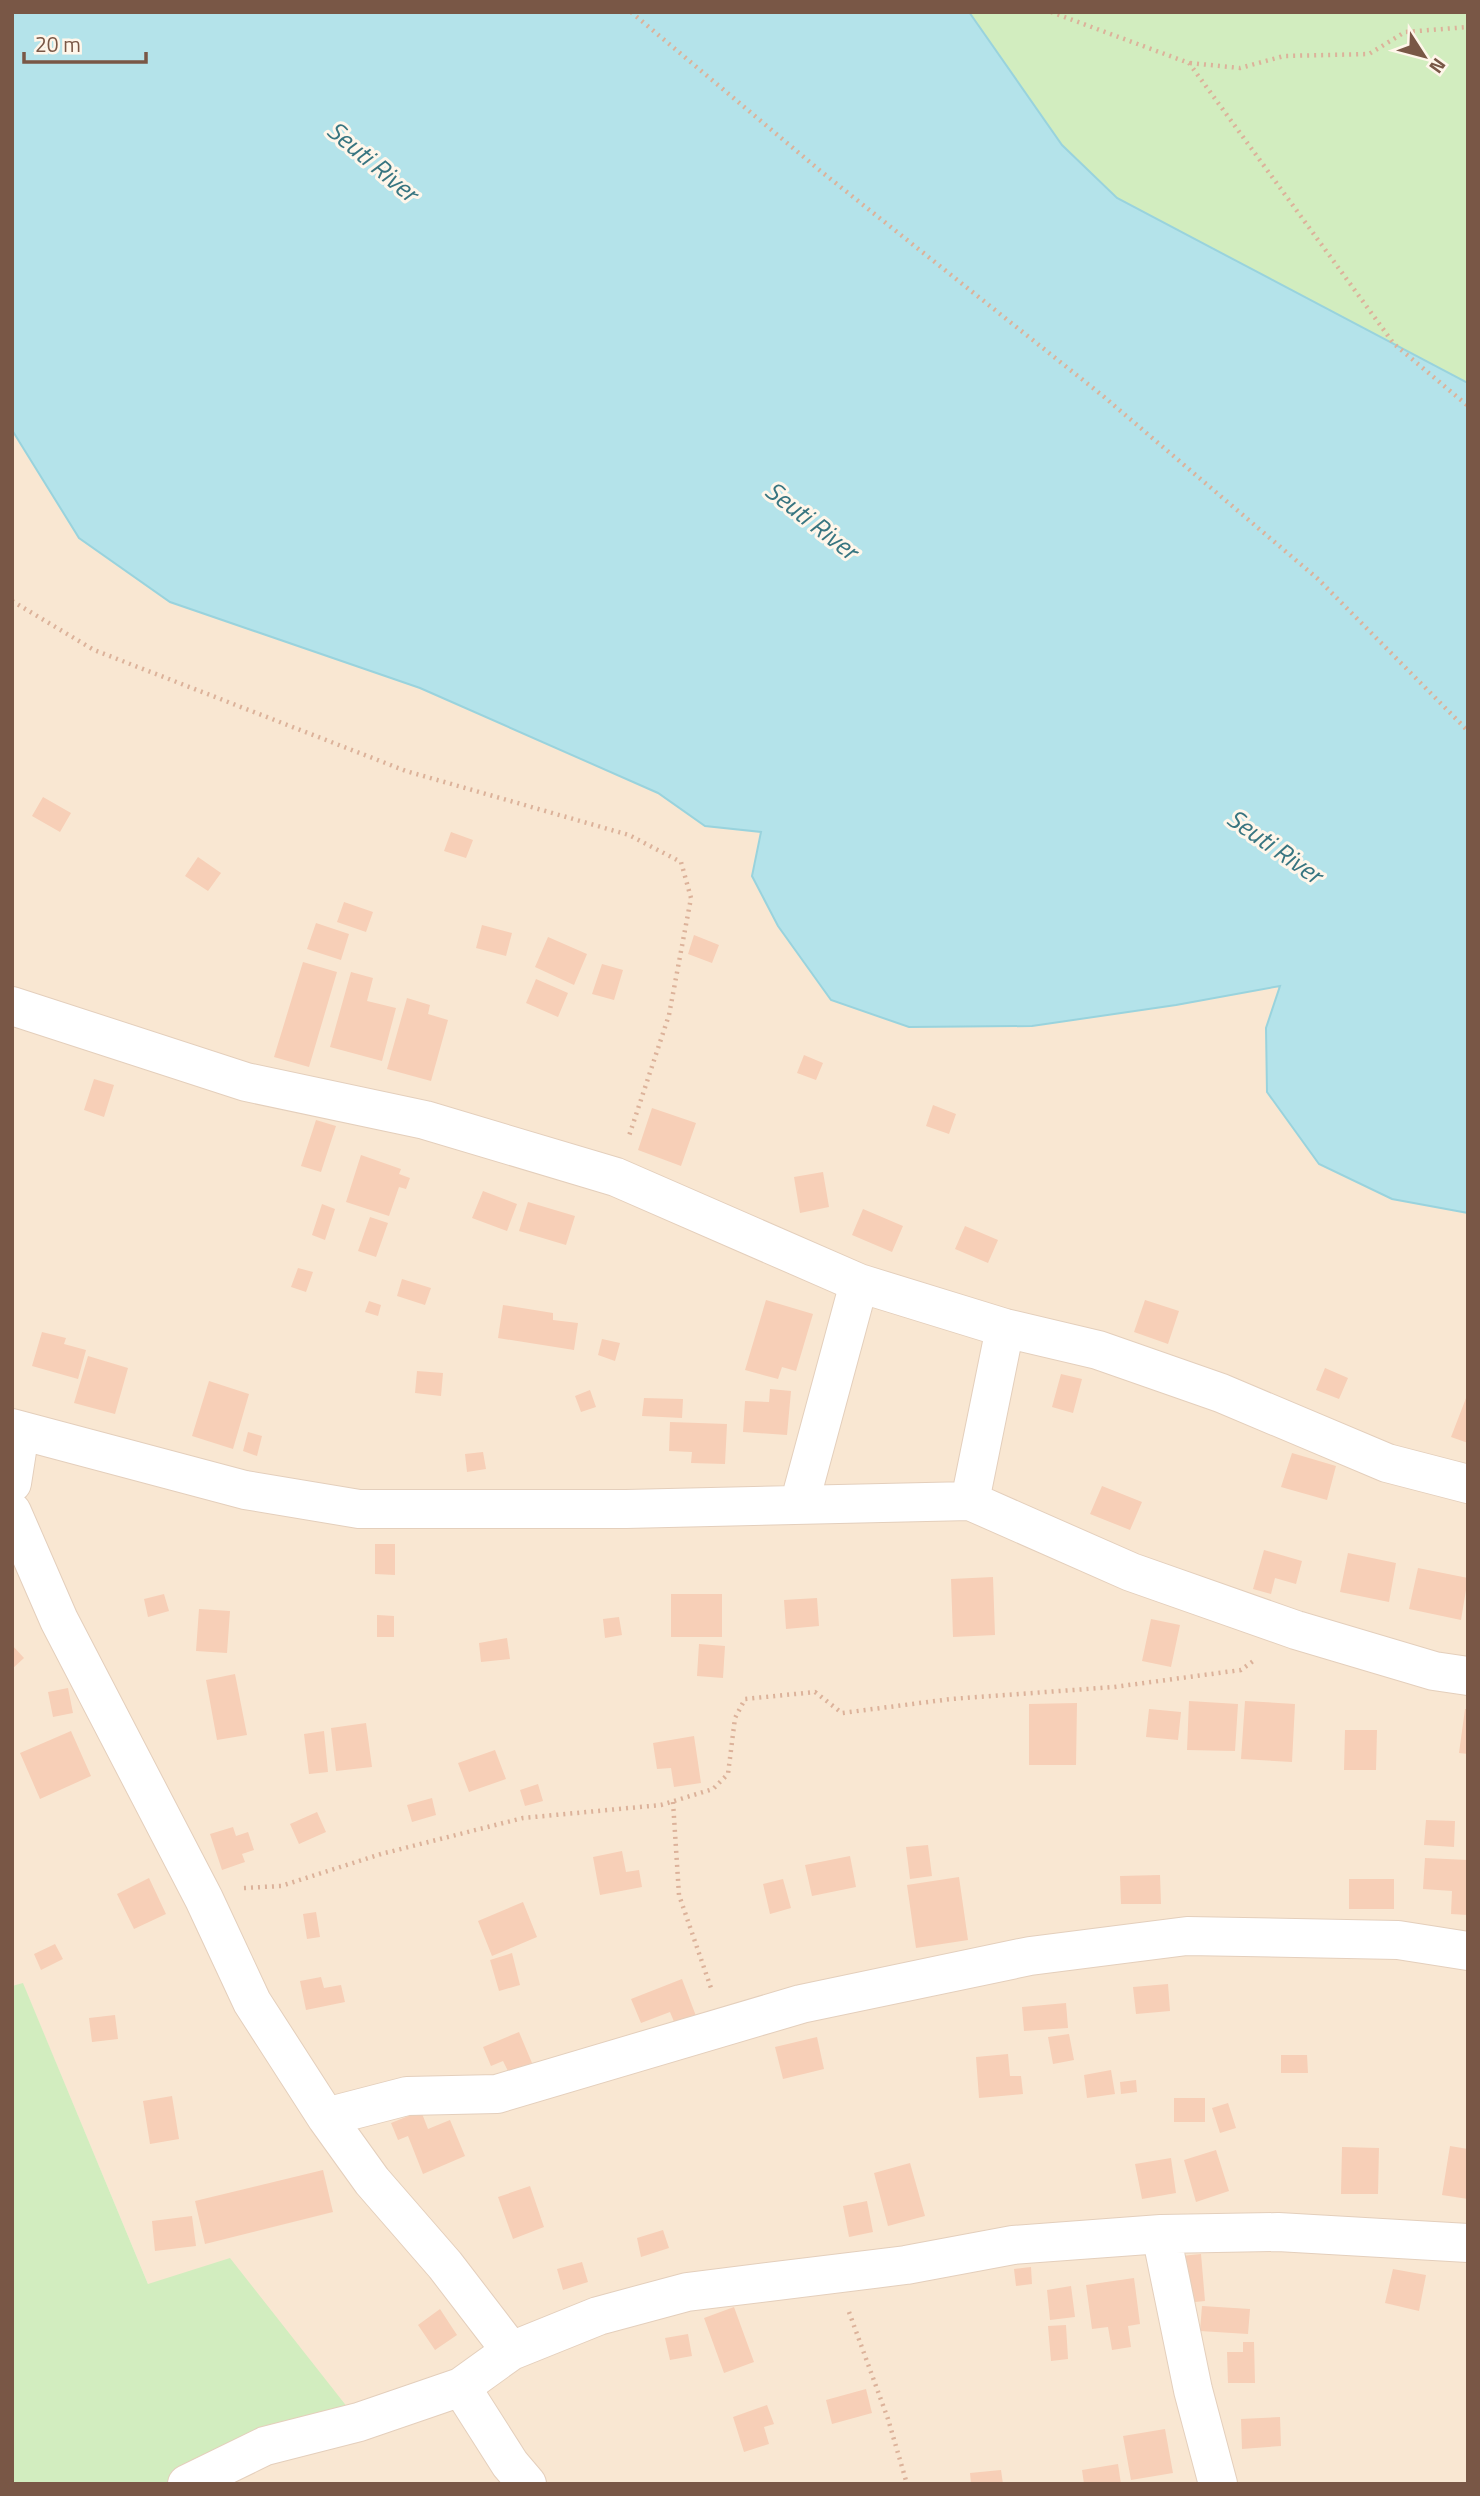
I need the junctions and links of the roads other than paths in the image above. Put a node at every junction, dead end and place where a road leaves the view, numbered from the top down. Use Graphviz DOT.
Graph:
graph roads {
  1 [pos="12,1006"];
  2 [pos="859,1283"];
  3 [pos="1005,1328"];
  4 [pos="16,1430"];
  5 [pos="12,1483"];
  6 [pos="1468,1484"];
  7 [pos="970,1501"];
  8 [pos="799,1505"];
  9 [pos="12,1512"];
  10 [pos="1468,1676"];
  11 [pos="1468,1951"];
  12 [pos="326,2117"];
  13 [pos="1161,2234"];
  14 [pos="1468,2244"];
  15 [pos="511,2351"];
  16 [pos="461,2387"];
  17 [pos="187,2484"];
  18 [pos="527,2484"];
  19 [pos="1218,2484"];
  1 -- 2 [label="street"];
  2 -- 3 [label="street"];
  2 -- 8 [label="street"];
  3 -- 6 [label="street"];
  3 -- 7 [label="street"];
  4 -- 5 [label="street"];
  4 -- 8 [label="street"];
  7 -- 8 [label="street"];
  7 -- 10 [label="street"];
  9 -- 12 [label="street"];
  11 -- 12 [label="street"];
  12 -- 15 [label="street"];
  13 -- 14 [label="street"];
  13 -- 15 [label="street"];
  13 -- 19 [label="street"];
  15 -- 16 [label="street"];
  16 -- 17 [label="street"];
  16 -- 18 [label="street"];
}
